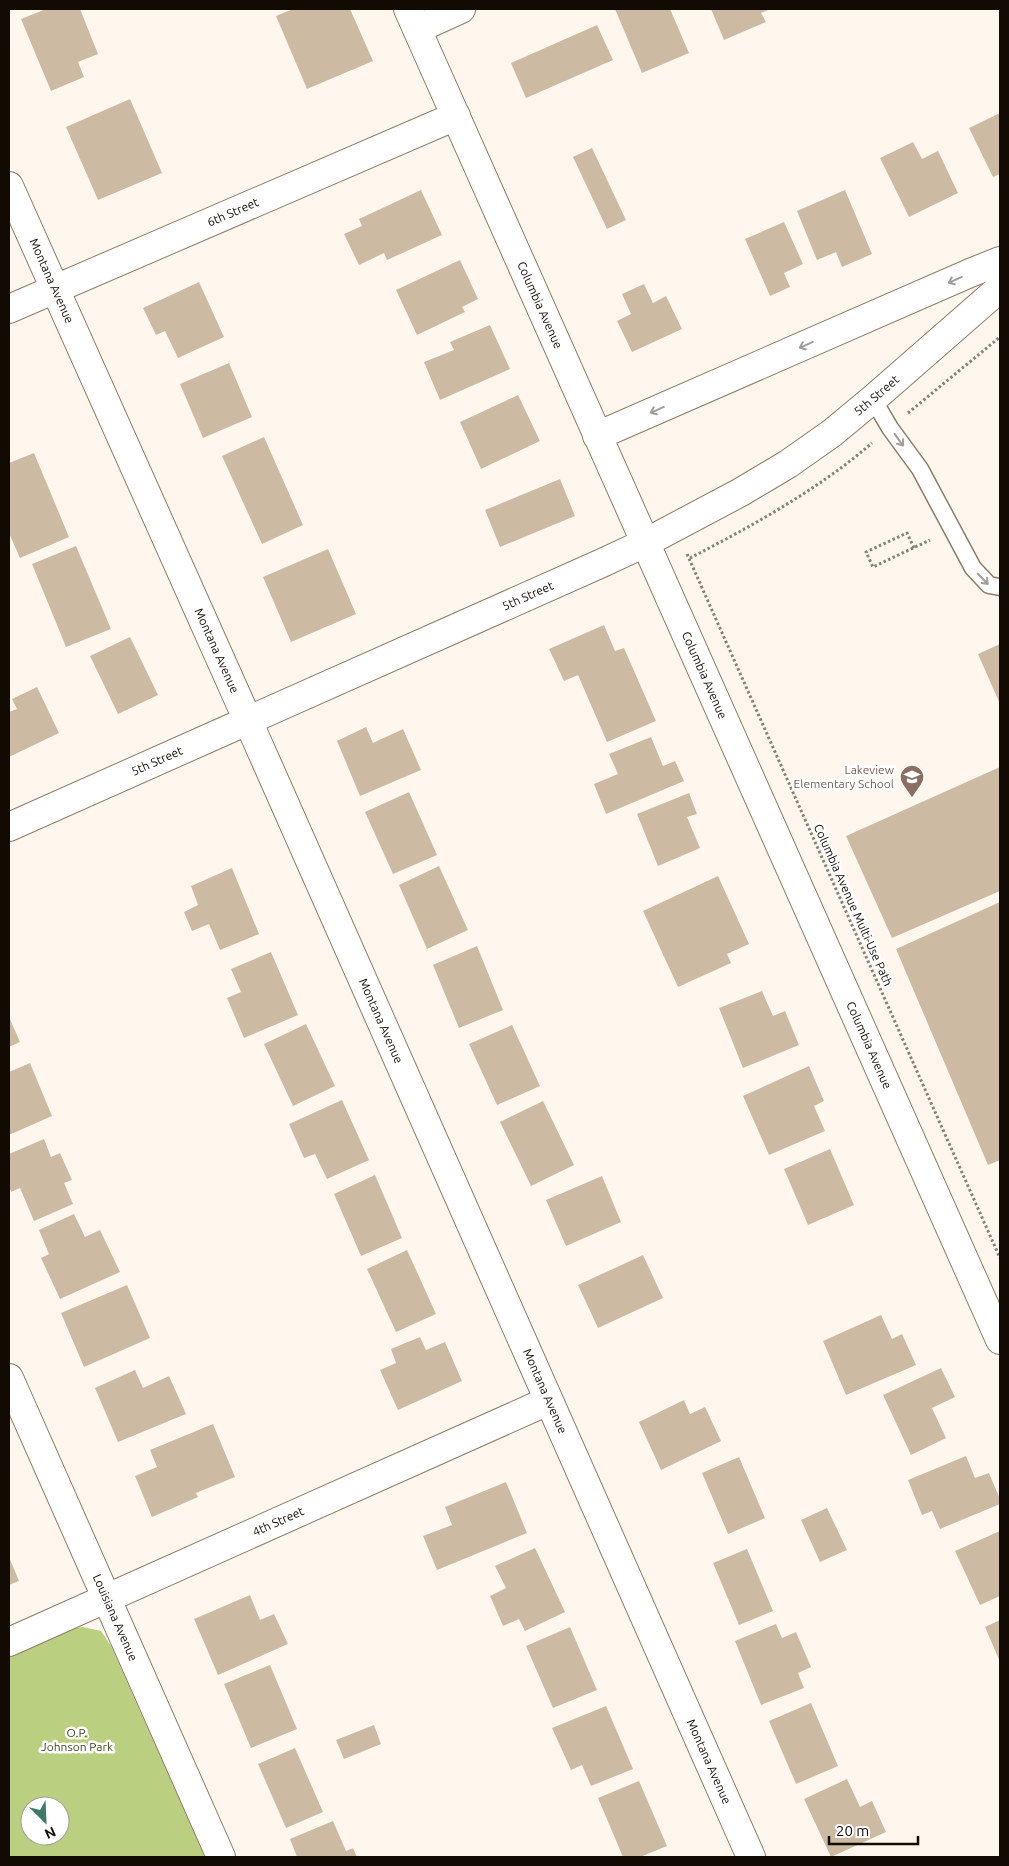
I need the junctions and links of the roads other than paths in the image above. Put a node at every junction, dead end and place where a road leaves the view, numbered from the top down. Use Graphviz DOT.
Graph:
graph roads {
  1 [pos="461,9"];
  2 [pos="412,19"];
  3 [pos="456,116"];
  4 [pos="9,186"];
  5 [pos="1000,261"];
  6 [pos="1000,288"];
  7 [pos="54,289"];
  8 [pos="9,309"];
  9 [pos="873,399"];
  10 [pos="597,436"];
  11 [pos="645,543"];
  12 [pos="1000,587"];
  13 [pos="248,721"];
  14 [pos="9,827"];
  15 [pos="1000,1340"];
  16 [pos="9,1378"];
  17 [pos="548,1401"];
  18 [pos="107,1599"];
  19 [pos="9,1642"];
  20 [pos="221,1857"];
  21 [pos="751,1857"];
  1 -- 2 [label="street"];
  2 -- 3 [label="street, Columbia Avenue"];
  3 -- 7 [label="street, 6th Street"];
  3 -- 10 [label="street, Columbia Avenue"];
  4 -- 7 [label="street, Montana Avenue"];
  5 -- 10 [label="street, one-way"];
  6 -- 9 [label="street, 5th Street"];
  7 -- 8 [label="street, 6th Street"];
  7 -- 13 [label="street, Montana Avenue"];
  9 -- 11 [label="street, 5th Street"];
  9 -- 12 [label="lane, one-way"];
  10 -- 11 [label="street, Columbia Avenue"];
  11 -- 13 [label="street, 5th Street"];
  11 -- 15 [label="street, Columbia Avenue"];
  13 -- 14 [label="street, 5th Street"];
  13 -- 17 [label="street, Montana Avenue"];
  16 -- 18 [label="street, Louisiana Avenue"];
  17 -- 18 [label="street, 4th Street"];
  17 -- 21 [label="street, Montana Avenue"];
  18 -- 19 [label="street, 4th Street"];
  18 -- 20 [label="street, Louisiana Avenue"];
}
